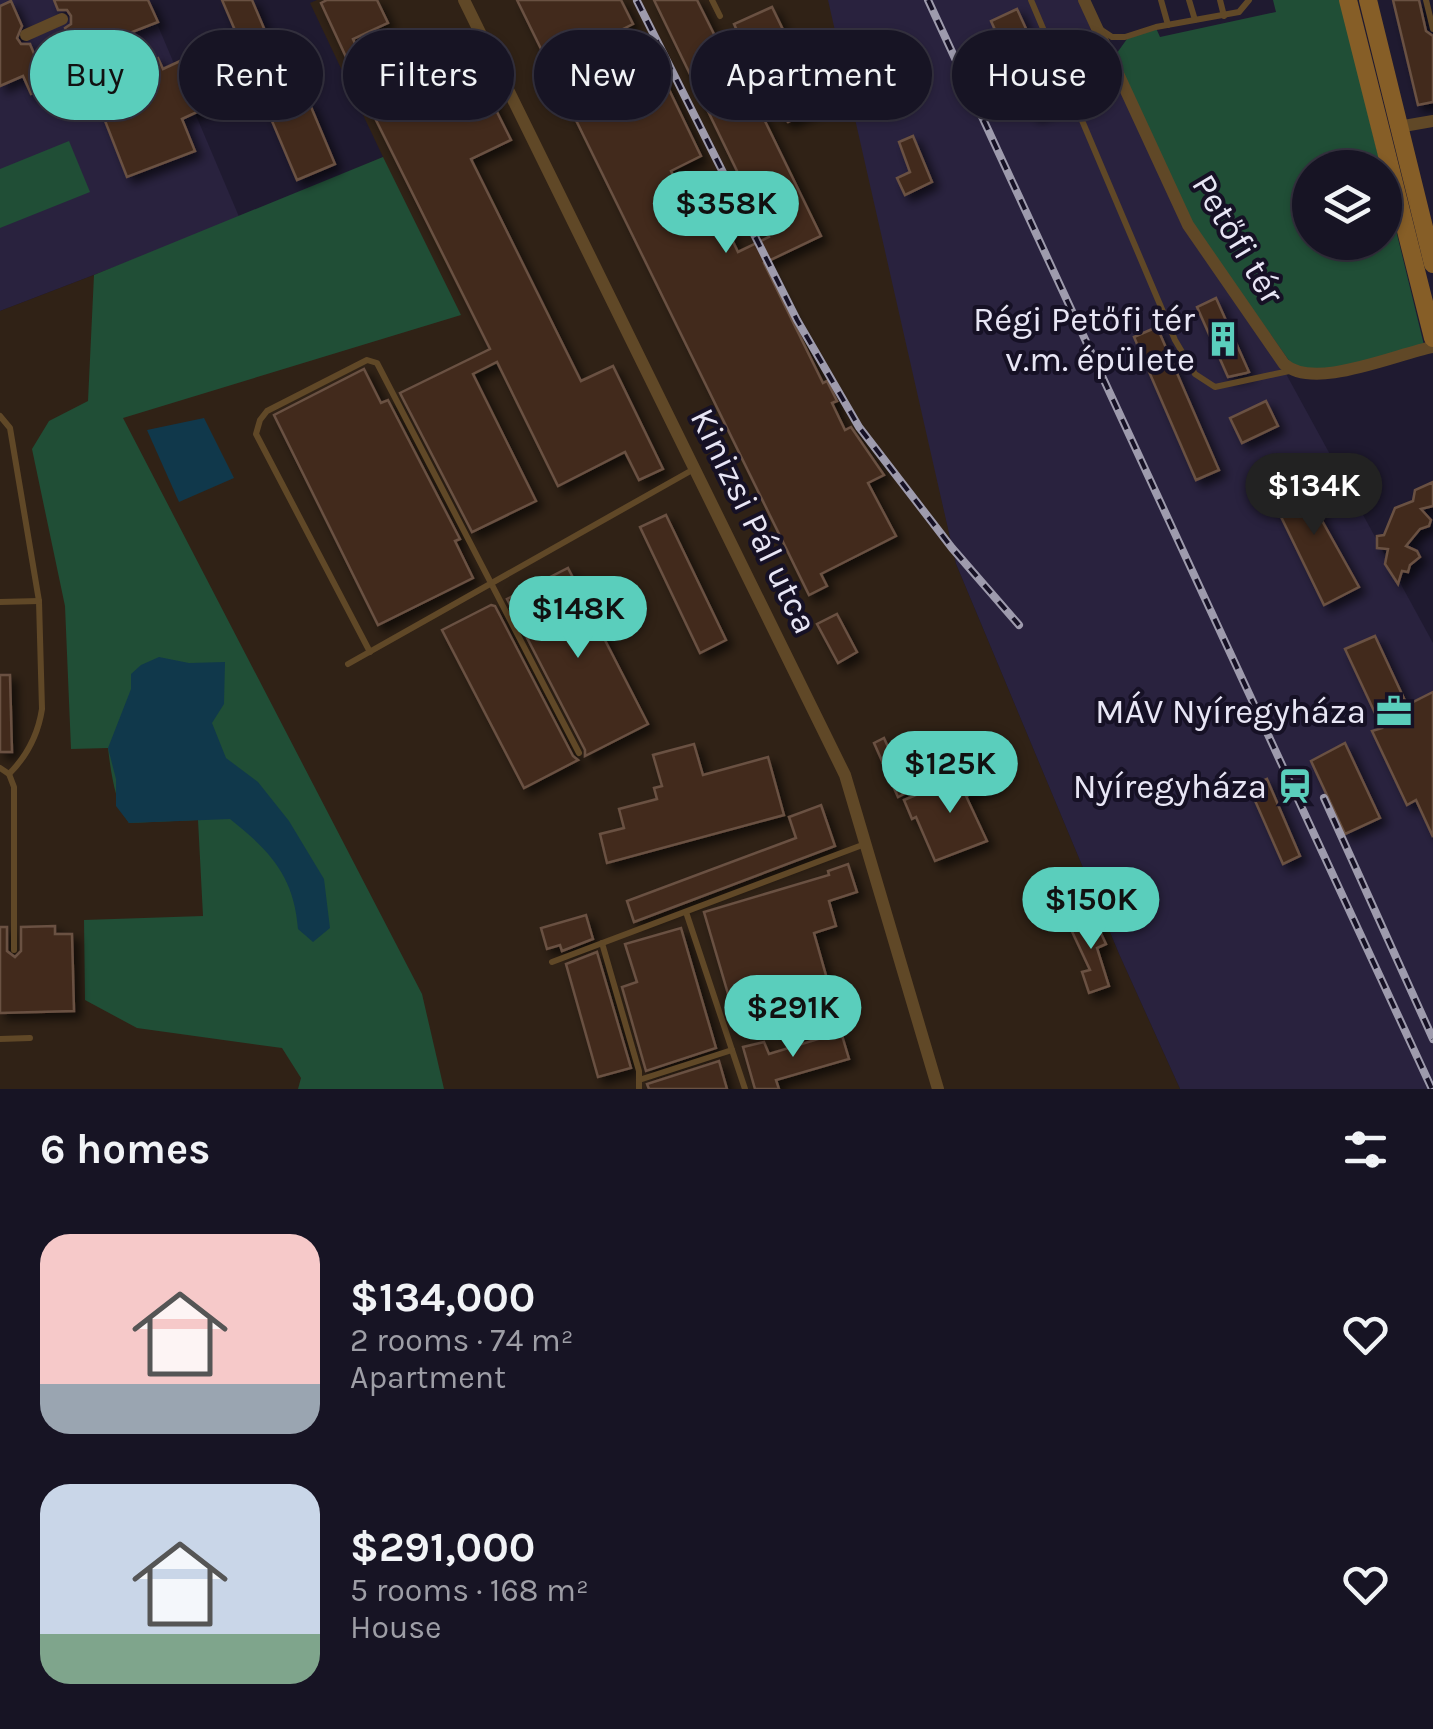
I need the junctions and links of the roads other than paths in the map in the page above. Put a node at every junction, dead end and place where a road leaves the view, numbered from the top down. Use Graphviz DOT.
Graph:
graph roads {
  1 [pos="464,0"];
  2 [pos="712,0"];
  3 [pos="1031,0"];
  4 [pos="1084,0"];
  5 [pos="1161,0"];
  6 [pos="1189,0"];
  7 [pos="1220,0"];
  8 [pos="1249,0"];
  9 [pos="1348,0"];
  10 [pos="1368,0"];
  11 [pos="1426,0"];
  12 [pos="720,16"];
  13 [pos="1224,16"];
  14 [pos="62,20"];
  15 [pos="1195,20"];
  16 [pos="1168,25"];
  17 [pos="1094,26"];
  18 [pos="1096,30"];
  19 [pos="1433,30"];
  20 [pos="26,35"];
  21 [pos="1125,37"];
  22 [pos="1122,41"];
  23 [pos="1122,84"];
  24 [pos="1433,122"];
  25 [pos="1398,127"];
  26 [pos="1433,264"];
  27 [pos="1433,338"];
  28 [pos="1433,347"];
  29 [pos="1292,370"];
  30 [pos="0,416"];
  31 [pos="694,470"];
  32 [pos="492,584"];
  33 [pos="38,601"];
  34 [pos="0,602"];
  35 [pos="370,652"];
  36 [pos="348,664"];
  37 [pos="579,753"];
  38 [pos="0,768"];
  39 [pos="9,774"];
  40 [pos="866,844"];
  41 [pos="686,912"];
  42 [pos="602,943"];
  43 [pos="14,950"];
  44 [pos="552,962"];
  45 [pos="30,1038"];
  46 [pos="0,1039"];
  47 [pos="732,1050"];
  48 [pos="639,1084"];
  49 [pos="744,1089"];
  50 [pos="938,1089"];
  1 -- 31 [label="street, Kinizsi Pál utca"];
  2 -- 12 [label="lane"];
  3 -- 29 [label="lane"];
  4 -- 17 [label="street, Petőfi tér"];
  5 -- 16 [label="lane"];
  6 -- 15 [label="lane"];
  7 -- 13 [label="lane"];
  8 -- 13 [label="lane"];
  9 -- 27 [label="main road"];
  10 -- 25 [label="main road"];
  11 -- 19 [label="lane"];
  13 -- 15 [label="lane"];
  14 -- 20 [label="street"];
  15 -- 16 [label="lane"];
  16 -- 21 [label="lane"];
  17 -- 18 [label="street, Petőfi tér"];
  17 -- 21 [label="lane"];
  21 -- 22 [label="lane"];
  23 -- 29 [label="street, Petőfi tér"];
  24 -- 25 [label="street"];
  25 -- 26 [label="main road"];
  28 -- 29 [label="street"];
  30 -- 33 [label="lane"];
  31 -- 32 [label="lane"];
  31 -- 40 [label="street, Kinizsi Pál utca"];
  32 -- 35 [label="lane"];
  32 -- 35 [label="lane"];
  32 -- 37 [label="lane"];
  33 -- 34 [label="lane"];
  33 -- 39 [label="lane"];
  35 -- 36 [label="lane"];
  38 -- 39 [label="lane"];
  39 -- 43 [label="lane"];
  40 -- 41 [label="lane"];
  40 -- 50 [label="street, Kinizsi Pál utca"];
  41 -- 42 [label="lane"];
  41 -- 47 [label="lane"];
  42 -- 44 [label="lane"];
  42 -- 48 [label="lane"];
  45 -- 46 [label="lane"];
  47 -- 48 [label="lane"];
  47 -- 49 [label="lane"];
}
